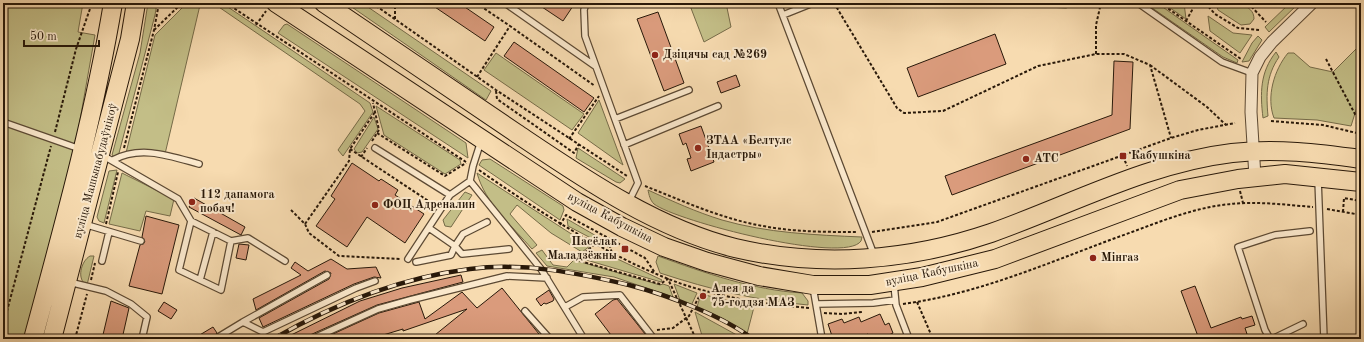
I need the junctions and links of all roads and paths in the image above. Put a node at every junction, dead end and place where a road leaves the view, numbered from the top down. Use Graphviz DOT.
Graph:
graph roads {
  1 [pos="92,3"];
  2 [pos="113,3"];
  3 [pos="136,3"];
  4 [pos="159,3"];
  5 [pos="182,3"];
  6 [pos="226,3"];
  7 [pos="276,3"];
  8 [pos="324,3"];
  9 [pos="372,3"];
  10 [pos="395,3"];
  11 [pos="476,3"];
  12 [pos="506,3"];
  13 [pos="586,3"];
  14 [pos="778,3"];
  15 [pos="812,3"];
  16 [pos="834,3"];
  17 [pos="1101,3"];
  18 [pos="1138,3"];
  19 [pos="1160,3"];
  20 [pos="1196,3"];
  21 [pos="1205,3"];
  22 [pos="1248,3"];
  23 [pos="1312,3"];
  24 [pos="262,15"];
  25 [pos="783,16"];
  26 [pos="395,19"];
  27 [pos="1186,21"];
  28 [pos="1266,22"];
  29 [pos="256,25"];
  30 [pos="510,26"];
  31 [pos="154,30"];
  32 [pos="1259,30"];
  33 [pos="1096,54"];
  34 [pos="1241,59"];
  35 [pos="1326,59"];
  36 [pos="1150,65"];
  37 [pos="595,66"];
  38 [pos="101,69"];
  39 [pos="1252,73"];
  40 [pos="477,77"];
  41 [pos="496,90"];
  42 [pos="603,90"];
  43 [pos="689,90"];
  44 [pos="372,101"];
  45 [pos="718,106"];
  46 [pos="375,112"];
  47 [pos="1355,113"];
  48 [pos="615,119"];
  49 [pos="1271,121"];
  50 [pos="3,122"];
  51 [pos="1235,123"];
  52 [pos="1226,125"];
  53 [pos="377,133"];
  54 [pos="1361,134"];
  55 [pos="53,138"];
  56 [pos="1171,138"];
  57 [pos="482,139"];
  58 [pos="569,139"];
  59 [pos="579,144"];
  60 [pos="624,145"];
  61 [pos="375,148"];
  62 [pos="350,149"];
  63 [pos="83,150"];
  64 [pos="106,151"];
  65 [pos="1254,152"];
  66 [pos="123,155"];
  67 [pos="360,157"];
  68 [pos="1361,159"];
  69 [pos="467,163"];
  70 [pos="120,164"];
  71 [pos="199,164"];
  72 [pos="472,166"];
  73 [pos="1255,177"];
  74 [pos="1318,177"];
  75 [pos="470,181"];
  76 [pos="1361,182"];
  77 [pos="638,183"];
  78 [pos="1240,190"];
  79 [pos="450,195"];
  80 [pos="1361,201"];
  81 [pos="628,203"];
  82 [pos="1243,203"];
  83 [pos="1319,207"];
  84 [pos="441,209"];
  85 [pos="291,210"];
  86 [pos="1342,212"];
  87 [pos="1361,216"];
  88 [pos="74,221"];
  89 [pos="191,221"];
  90 [pos="487,222"];
  91 [pos="107,223"];
  92 [pos="305,224"];
  93 [pos="560,225"];
  94 [pos="429,228"];
  95 [pos="1310,231"];
  96 [pos="108,232"];
  97 [pos="213,232"];
  98 [pos="865,233"];
  99 [pos="607,238"];
  100 [pos="141,241"];
  101 [pos="231,241"];
  102 [pos="595,244"];
  103 [pos="455,246"];
  104 [pos="509,249"];
  105 [pos="611,253"];
  106 [pos="763,253"];
  107 [pos="566,257"];
  108 [pos="408,259"];
  109 [pos="578,259"];
  110 [pos="876,259"];
  111 [pos="102,261"];
  112 [pos="286,261"];
  113 [pos="416,262"];
  114 [pos="656,274"];
  115 [pos="327,275"];
  116 [pos="759,276"];
  117 [pos="547,278"];
  118 [pos="58,279"];
  119 [pos="668,279"];
  120 [pos="200,280"];
  121 [pos="376,281"];
  122 [pos="894,282"];
  123 [pos="813,285"];
  124 [pos="702,290"];
  125 [pos="896,302"];
  126 [pos="916,302"];
  127 [pos="817,304"];
  128 [pos="565,307"];
  129 [pos="526,311"];
  130 [pos="864,312"];
  131 [pos="819,313"];
  132 [pos="686,318"];
  133 [pos="242,322"];
  134 [pos="1303,324"];
  135 [pos="3,326"];
  136 [pos="648,330"];
  137 [pos="33,339"];
  138 [pos="52,339"];
  139 [pos="142,339"];
  140 [pos="215,339"];
  141 [pos="312,339"];
  142 [pos="550,339"];
  143 [pos="584,339"];
  144 [pos="654,339"];
  145 [pos="696,339"];
  146 [pos="822,339"];
  147 [pos="909,339"];
  148 [pos="933,339"];
  149 [pos="1271,339"];
  150 [pos="1324,339"];
  1 -- 55 [label="path"];
  2 -- 38 [label="main road, вуліца Машынабудаўнікоў"];
  3 -- 64 [label="main road, вуліца Машынабудаўнікоў"];
  4 -- 31 [label="path"];
  5 -- 31 [label="path"];
  6 -- 29 [label="path"];
  7 -- 57 [label="main road, вуліца Кабушкіна"];
  8 -- 81 [label="main road, вуліца Кабушкіна"];
  9 -- 26 [label="path"];
  10 -- 26 [label="path"];
  11 -- 30 [label="path"];
  12 -- 37 [label="lane"];
  13 -- 37 [label="lane"];
  14 -- 25 [label="lane"];
  15 -- 25 [label="lane"];
  16 -- 33 [label="path"];
  17 -- 33 [label="path"];
  18 -- 39 [label="lane"];
  19 -- 27 [label="path"];
  20 -- 27 [label="path"];
  21 -- 32 [label="path"];
  22 -- 28 [label="path"];
  23 -- 39 [label="street"];
  24 -- 29 [label="path"];
  25 -- 98 [label="lane"];
  26 -- 40 [label="path"];
  27 -- 34 [label="path"];
  29 -- 44 [label="path"];
  30 -- 40 [label="path"];
  30 -- 42 [label="path"];
  31 -- 66 [label="path"];
  33 -- 36 [label="path"];
  35 -- 47 [label="path"];
  36 -- 52 [label="path"];
  36 -- 56 [label="path"];
  37 -- 42 [label="lane"];
  38 -- 63 [label="main road, вуліца Машынабудаўнікоў"];
  38 -- 64 [label="main road"];
  39 -- 65 [label="street"];
  40 -- 41 [label="path"];
  41 -- 58 [label="path"];
  41 -- 59 [label="path"];
  42 -- 48 [label="lane"];
  42 -- 58 [label="path"];
  43 -- 48 [label="lane"];
  44 -- 46 [label="path"];
  44 -- 69 [label="path"];
  45 -- 60 [label="lane"];
  46 -- 53 [label="path"];
  46 -- 62 [label="path"];
  48 -- 60 [label="lane"];
  49 -- 54 [label="path"];
  50 -- 55 [label="lane"];
  51 -- 52 [label="path"];
  52 -- 56 [label="path"];
  53 -- 67 [label="path"];
  53 -- 69 [label="path"];
  55 -- 63 [label="lane"];
  55 -- 135 [label="path"];
  56 -- 98 [label="path"];
  57 -- 72 [label="lane"];
  57 -- 116 [label="main road, вуліца Кабушкіна"];
  58 -- 59 [label="path"];
  59 -- 77 [label="path"];
  60 -- 77 [label="lane"];
  61 -- 79 [label="lane"];
  62 -- 67 [label="path"];
  62 -- 92 [label="path"];
  63 -- 88 [label="main road, вуліца Машынабудаўнікоў"];
  64 -- 66 [label="lane"];
  64 -- 70 [label="lane"];
  64 -- 88 [label="main road, вуліца Машынабудаўнікоў"];
  65 -- 68 [label="main road, вуліца Кабушкіна"];
  65 -- 73 [label="street"];
  65 -- 110 [label="main road, вуліца Кабушкіна"];
  66 -- 71 [label="lane"];
  67 -- 84 [label="path"];
  69 -- 72 [label="path"];
  70 -- 89 [label="lane"];
  70 -- 91 [label="path"];
  72 -- 75 [label="lane"];
  72 -- 93 [label="path"];
  73 -- 74 [label="main road, вуліца Кабушкіна"];
  73 -- 122 [label="main road, вуліца Кабушкіна"];
  74 -- 76 [label="main road, вуліца Кабушкіна"];
  74 -- 83 [label="lane"];
  75 -- 79 [label="lane"];
  75 -- 117 [label="lane"];
  77 -- 81 [label="lane"];
  77 -- 98 [label="path"];
  78 -- 82 [label="path"];
  79 -- 84 [label="lane"];
  80 -- 86 [label="path"];
  81 -- 106 [label="main road, вуліца Кабушкіна"];
  82 -- 83 [label="path"];
  82 -- 126 [label="path"];
  83 -- 86 [label="path"];
  83 -- 150 [label="lane"];
  84 -- 94 [label="lane"];
  85 -- 92 [label="path"];
  86 -- 87 [label="path"];
  88 -- 96 [label="lane"];
  88 -- 118 [label="main road, вуліца Машынабудаўнікоў"];
  89 -- 97 [label="lane"];
  89 -- 120 [label="lane"];
  90 -- 103 [label="lane"];
  92 -- 108 [label="path"];
  93 -- 99 [label="path"];
  93 -- 102 [label="path"];
  94 -- 103 [label="lane"];
  94 -- 108 [label="lane"];
  95 -- 149 [label="lane"];
  96 -- 100 [label="lane"];
  96 -- 111 [label="lane"];
  97 -- 101 [label="lane"];
  97 -- 120 [label="lane"];
  98 -- 110 [label="lane"];
  99 -- 105 [label="path"];
  99 -- 114 [label="path"];
  101 -- 112 [label="lane"];
  101 -- 120 [label="lane"];
  102 -- 105 [label="path"];
  102 -- 109 [label="path"];
  103 -- 104 [label="lane"];
  103 -- 113 [label="lane"];
  105 -- 109 [label="path"];
  105 -- 114 [label="path"];
  106 -- 110 [label="main road, вуліца Кабушкіна"];
  106 -- 116 [label="main road"];
  107 -- 109 [label="path"];
  109 -- 119 [label="path"];
  114 -- 119 [label="path"];
  115 -- 133 [label="lane"];
  116 -- 123 [label="main road, вуліца Кабушкіна"];
  117 -- 128 [label="lane"];
  117 -- 141 [label="lane"];
  118 -- 137 [label="main road, вуліца Машынабудаўнікоў"];
  118 -- 138 [label="main road, вуліца Машынабудаўнікоў"];
  118 -- 139 [label="lane"];
  119 -- 124 [label="path"];
  119 -- 132 [label="path"];
  121 -- 133 [label="lane"];
  122 -- 123 [label="main road, вуліца Кабушкіна"];
  122 -- 125 [label="lane"];
  123 -- 127 [label="lane"];
  124 -- 131 [label="path"];
  124 -- 132 [label="path"];
  125 -- 126 [label="path"];
  125 -- 127 [label="lane"];
  125 -- 147 [label="lane"];
  126 -- 148 [label="path"];
  127 -- 131 [label="lane"];
  128 -- 136 [label="lane"];
  128 -- 143 [label="lane"];
  129 -- 142 [label="lane"];
  130 -- 131 [label="path"];
  131 -- 146 [label="lane"];
  132 -- 136 [label="path"];
  132 -- 145 [label="path"];
  133 -- 140 [label="lane"];
  134 -- 149 [label="lane"];
  136 -- 144 [label="lane"];
}
